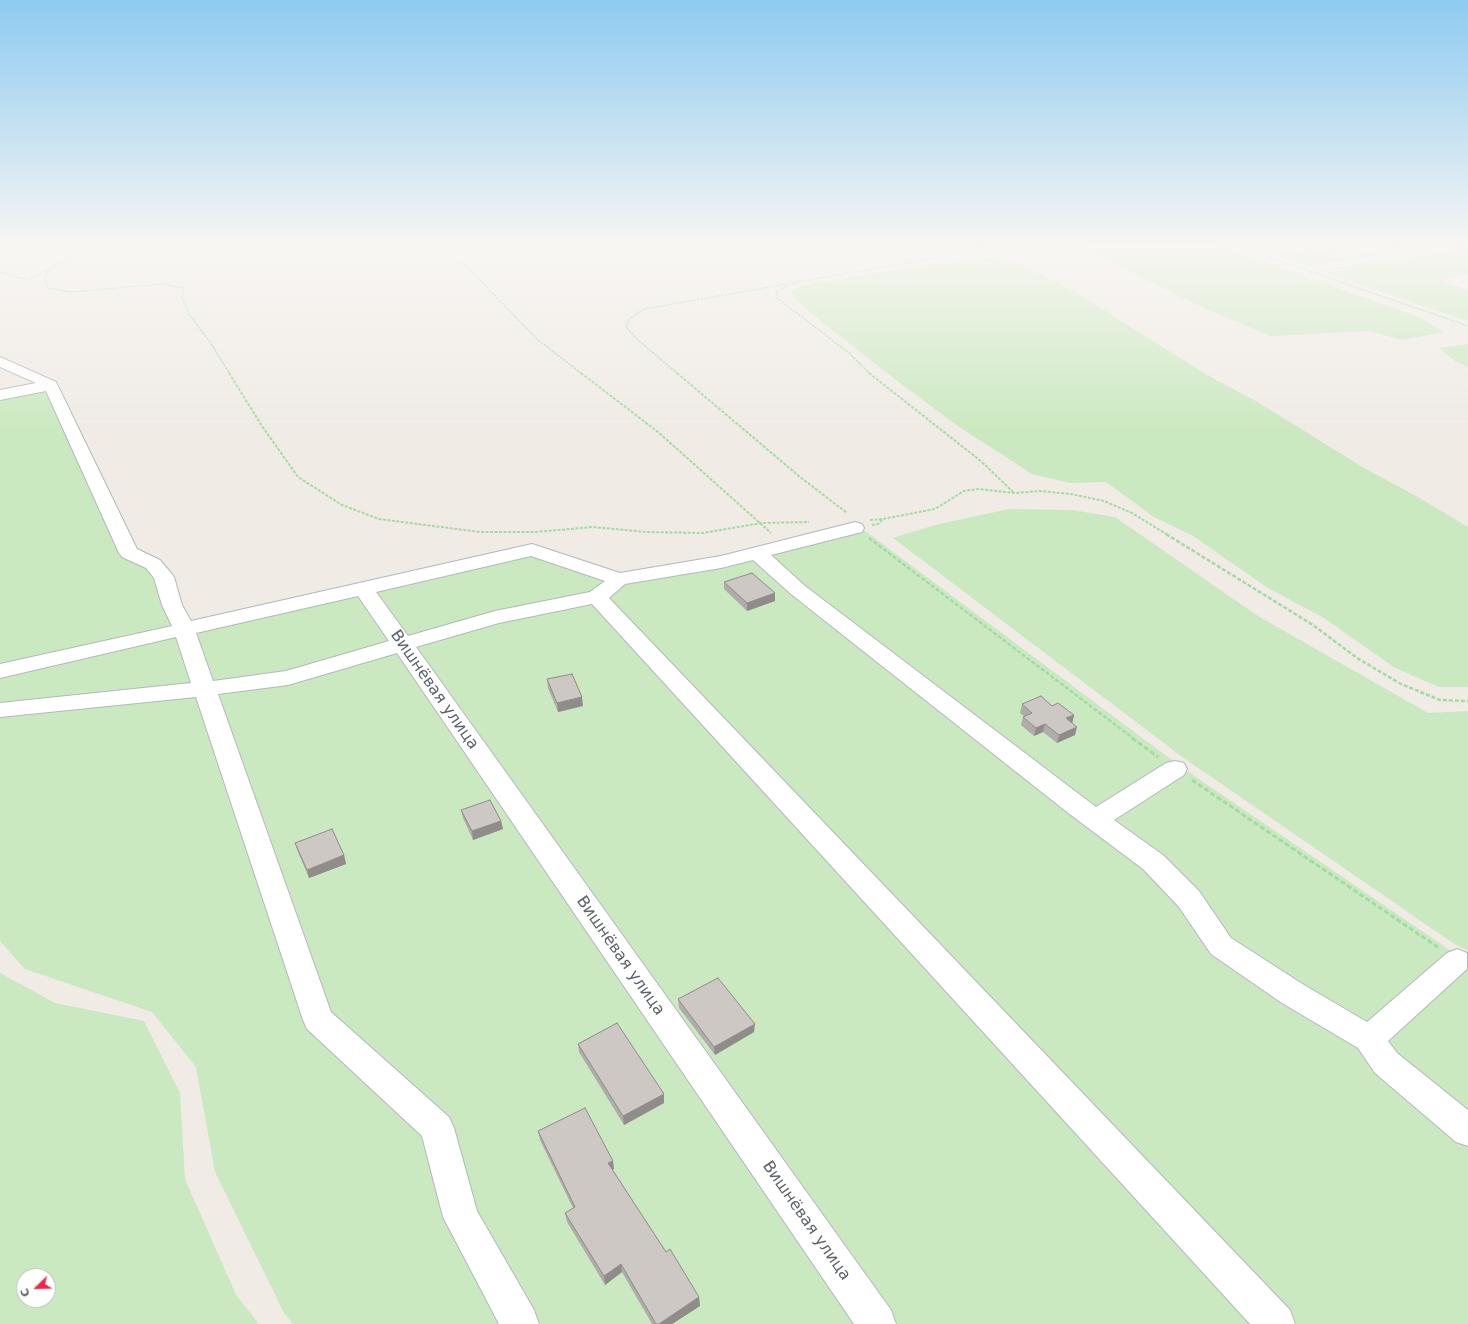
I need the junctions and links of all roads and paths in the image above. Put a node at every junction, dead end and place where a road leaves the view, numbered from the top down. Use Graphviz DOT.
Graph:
graph roads {
  1 [pos="187,308"];
  2 [pos="507,308"];
  3 [pos="651,308"];
  4 [pos="790,308"];
  5 [pos="1415,308"];
  6 [pos="1468,326"];
  7 [pos="0,361"];
  8 [pos="51,385"];
  9 [pos="0,396"];
  10 [pos="1015,493"];
  11 [pos="860,519"];
  12 [pos="883,519"];
  13 [pos="813,522"];
  14 [pos="762,524"];
  15 [pos="784,546"];
  16 [pos="757,553"];
  17 [pos="619,578"];
  18 [pos="363,588"];
  19 [pos="597,597"];
  20 [pos="184,629"];
  21 [pos="402,644"];
  22 [pos="0,671"];
  23 [pos="204,689"];
  24 [pos="1468,701"];
  25 [pos="0,710"];
  26 [pos="1175,769"];
  27 [pos="1095,820"];
  28 [pos="1457,960"];
  29 [pos="1369,1039"];
  30 [pos="1468,1131"];
  31 [pos="520,1324"];
  32 [pos="878,1324"];
  33 [pos="1276,1324"];
  1 -- 14 [label="path"];
  2 -- 14 [label="path"];
  3 -- 11 [label="path"];
  4 -- 10 [label="path"];
  5 -- 6 [label="path"];
  7 -- 8 [label="street"];
  8 -- 9 [label="street"];
  8 -- 20 [label="street"];
  10 -- 12 [label="path"];
  10 -- 24 [label="path"];
  11 -- 12 [label="path"];
  11 -- 12 [label="path"];
  11 -- 15 [label="street"];
  11 -- 26 [label="path"];
  13 -- 14 [label="path"];
  14 -- 15 [label="path"];
  15 -- 16 [label="street"];
  16 -- 17 [label="street"];
  16 -- 27 [label="street"];
  17 -- 18 [label="street"];
  17 -- 19 [label="street"];
  18 -- 20 [label="street"];
  18 -- 21 [label="street, Вишнёвая улица"];
  19 -- 21 [label="street"];
  19 -- 33 [label="street"];
  20 -- 22 [label="street"];
  20 -- 23 [label="street"];
  21 -- 23 [label="street"];
  21 -- 32 [label="street, Вишнёвая улица"];
  23 -- 25 [label="street"];
  23 -- 31 [label="street"];
  26 -- 27 [label="street"];
  26 -- 28 [label="path"];
  27 -- 29 [label="street"];
  28 -- 29 [label="street"];
  29 -- 30 [label="street"];
}
